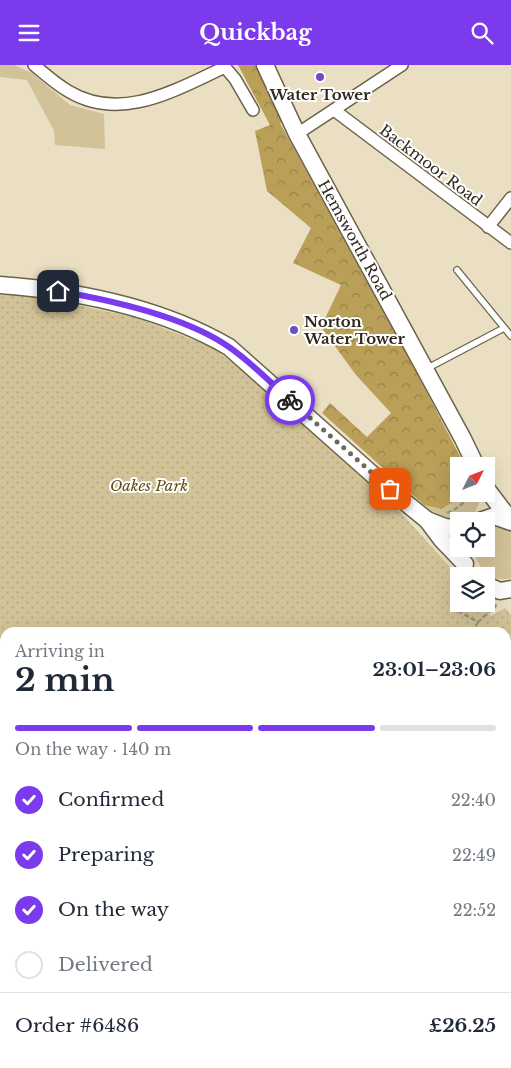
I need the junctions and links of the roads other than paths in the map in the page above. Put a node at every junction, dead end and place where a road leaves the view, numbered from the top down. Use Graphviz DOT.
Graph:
graph roads {
  1 [pos="34,65"];
  2 [pos="265,65"];
  3 [pos="224,66"];
  4 [pos="398,66"];
  5 [pos="253,110"];
  6 [pos="334,110"];
  7 [pos="297,134"];
  8 [pos="511,198"];
  9 [pos="488,227"];
  10 [pos="511,243"];
  11 [pos="456,271"];
  12 [pos="0,285"];
  13 [pos="504,328"];
  14 [pos="511,337"];
  15 [pos="425,369"];
  16 [pos="471,457"];
  17 [pos="495,500"];
  18 [pos="495,516"];
  19 [pos="427,520"];
  20 [pos="511,521"];
  21 [pos="450,528"];
  22 [pos="468,563"];
  1 -- 3 [label="street"];
  2 -- 7 [label="street, Hemsworth Road"];
  3 -- 5 [label="street"];
  4 -- 6 [label="street"];
  6 -- 7 [label="street"];
  6 -- 9 [label="street, Backmoor Road"];
  7 -- 15 [label="street, Hemsworth Road"];
  8 -- 9 [label="street"];
  9 -- 10 [label="street, Backmoor Road"];
  11 -- 13 [label="lane"];
  12 -- 19 [label="street"];
  13 -- 14 [label="lane"];
  13 -- 15 [label="lane"];
  15 -- 16 [label="street, Hemsworth Road"];
  17 -- 20 [label="street"];
  18 -- 20 [label="street"];
  19 -- 21 [label="street"];
  19 -- 22 [label="street"];
}
